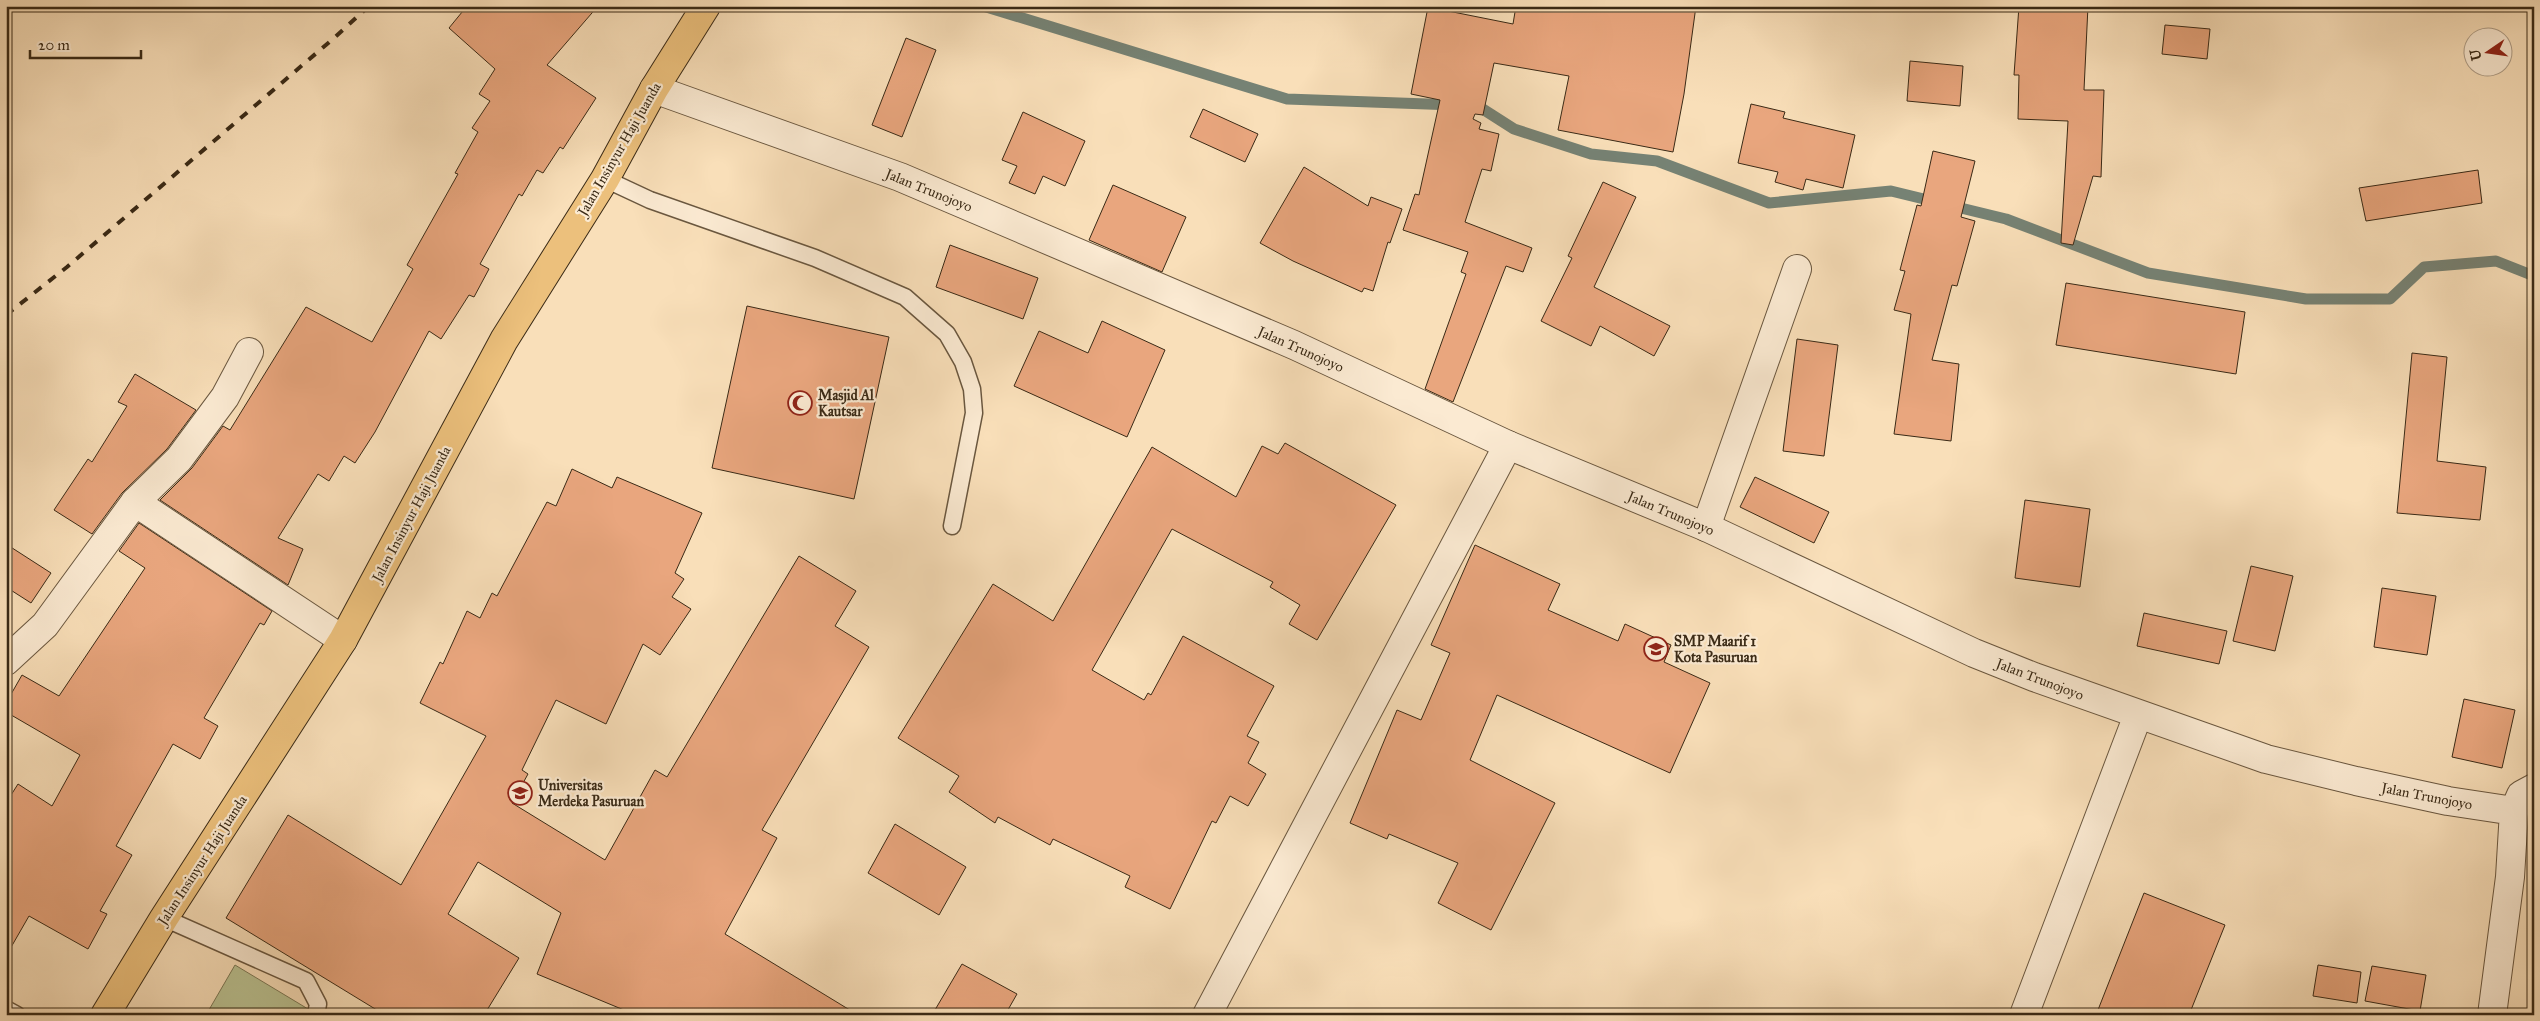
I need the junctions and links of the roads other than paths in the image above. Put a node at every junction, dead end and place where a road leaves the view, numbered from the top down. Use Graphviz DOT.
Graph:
graph roads {
  1 [pos="706,6"];
  2 [pos="654,89"];
  3 [pos="605,179"];
  4 [pos="1797,269"];
  5 [pos="249,352"];
  6 [pos="1508,445"];
  7 [pos="135,502"];
  8 [pos="952,526"];
  9 [pos="1706,527"];
  10 [pos="343,640"];
  11 [pos="6,661"];
  12 [pos="2138,715"];
  13 [pos="2534,788"];
  14 [pos="2514,811"];
  15 [pos="164,918"];
  16 [pos="6,1009"];
  17 [pos="17,1015"];
  18 [pos="105,1015"];
  19 [pos="316,1015"];
  20 [pos="1207,1015"];
  21 [pos="2024,1015"];
  22 [pos="2492,1015"];
  1 -- 2 [label="highway, Jalan Insinyur Haji Juanda"];
  2 -- 3 [label="highway, Jalan Insinyur Haji Juanda"];
  2 -- 6 [label="street, Jalan Trunojoyo"];
  3 -- 8 [label="lane"];
  3 -- 10 [label="highway, Jalan Insinyur Haji Juanda"];
  4 -- 9 [label="street"];
  5 -- 7 [label="street"];
  6 -- 9 [label="street, Jalan Trunojoyo"];
  6 -- 20 [label="street"];
  7 -- 10 [label="street"];
  7 -- 11 [label="street"];
  9 -- 12 [label="street, Jalan Trunojoyo"];
  10 -- 15 [label="highway, Jalan Insinyur Haji Juanda"];
  12 -- 14 [label="street, Jalan Trunojoyo"];
  12 -- 21 [label="street"];
  13 -- 14 [label="street"];
  14 -- 22 [label="street"];
  15 -- 18 [label="highway, Jalan Insinyur Haji Juanda"];
  15 -- 19 [label="lane"];
  16 -- 17 [label="lane"];
}
